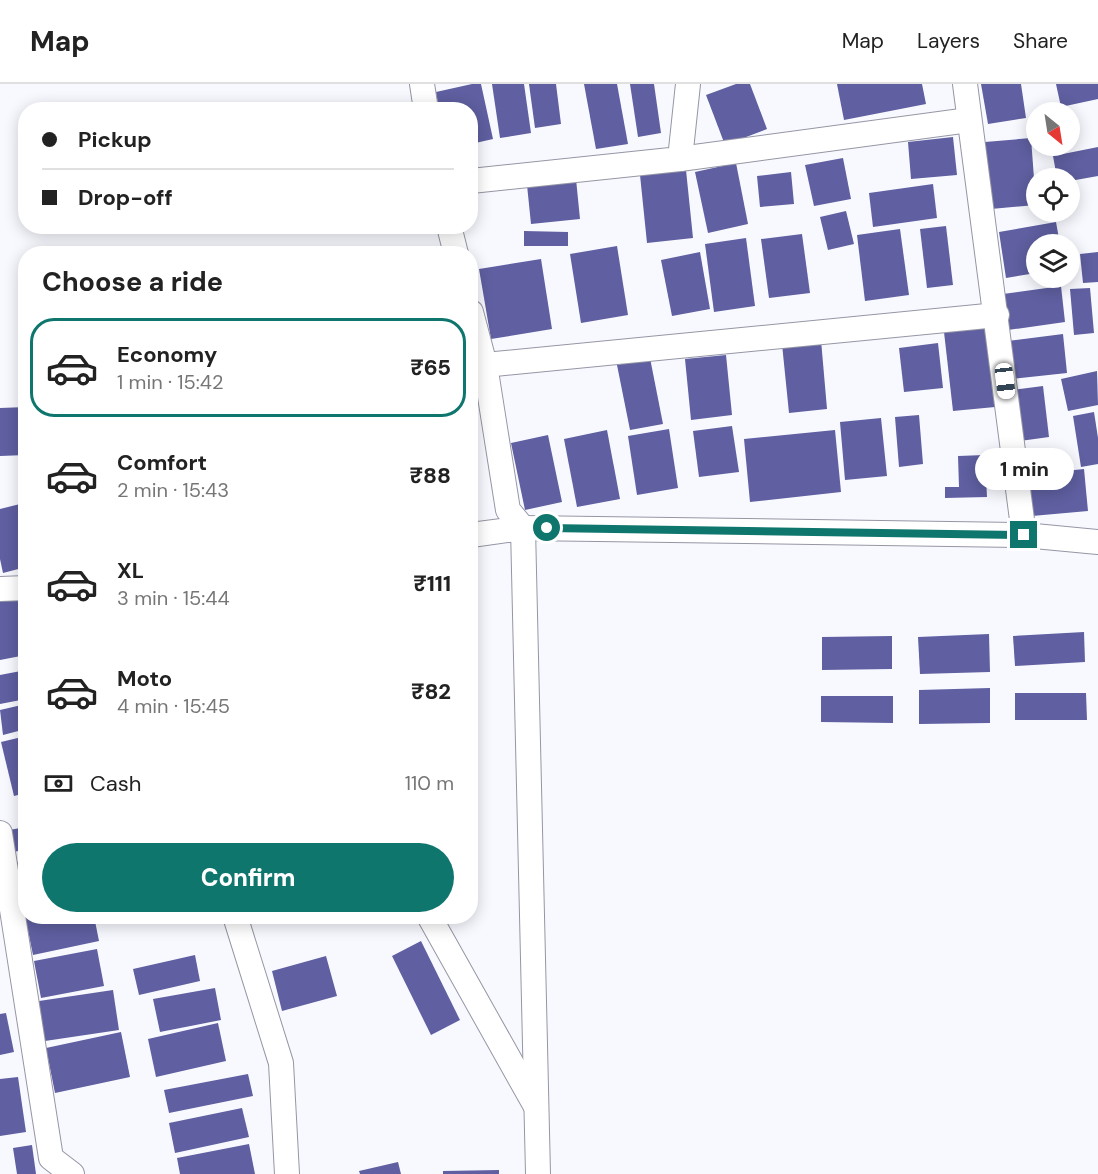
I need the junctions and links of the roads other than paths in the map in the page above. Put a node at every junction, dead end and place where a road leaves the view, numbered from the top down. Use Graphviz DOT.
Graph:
graph roads {
  1 [pos="422,84"];
  2 [pos="688,84"];
  3 [pos="965,84"];
  4 [pos="425,102"];
  5 [pos="969,120"];
  6 [pos="680,159"];
  7 [pos="478,180"];
  8 [pos="997,315"];
  9 [pos="478,338"];
  10 [pos="485,365"];
  11 [pos="523,528"];
  12 [pos="478,534"];
  13 [pos="1024,535"];
  14 [pos="1098,542"];
  15 [pos="18,588"];
  16 [pos="0,589"];
  17 [pos="0,833"];
  18 [pos="238,924"];
  19 [pos="433,924"];
  20 [pos="537,1109"];
  21 [pos="72,1174"];
  22 [pos="287,1174"];
  23 [pos="538,1174"];
  1 -- 4 [label="street"];
  2 -- 6 [label="street"];
  3 -- 5 [label="street"];
  5 -- 6 [label="street"];
  5 -- 8 [label="street"];
  6 -- 7 [label="street"];
  8 -- 10 [label="street"];
  8 -- 13 [label="street"];
  9 -- 10 [label="street"];
  10 -- 11 [label="street"];
  11 -- 12 [label="street"];
  11 -- 13 [label="street"];
  11 -- 20 [label="street"];
  13 -- 14 [label="street"];
  15 -- 16 [label="street"];
  17 -- 21 [label="street"];
  18 -- 22 [label="street"];
  19 -- 20 [label="street"];
  20 -- 23 [label="street"];
}
